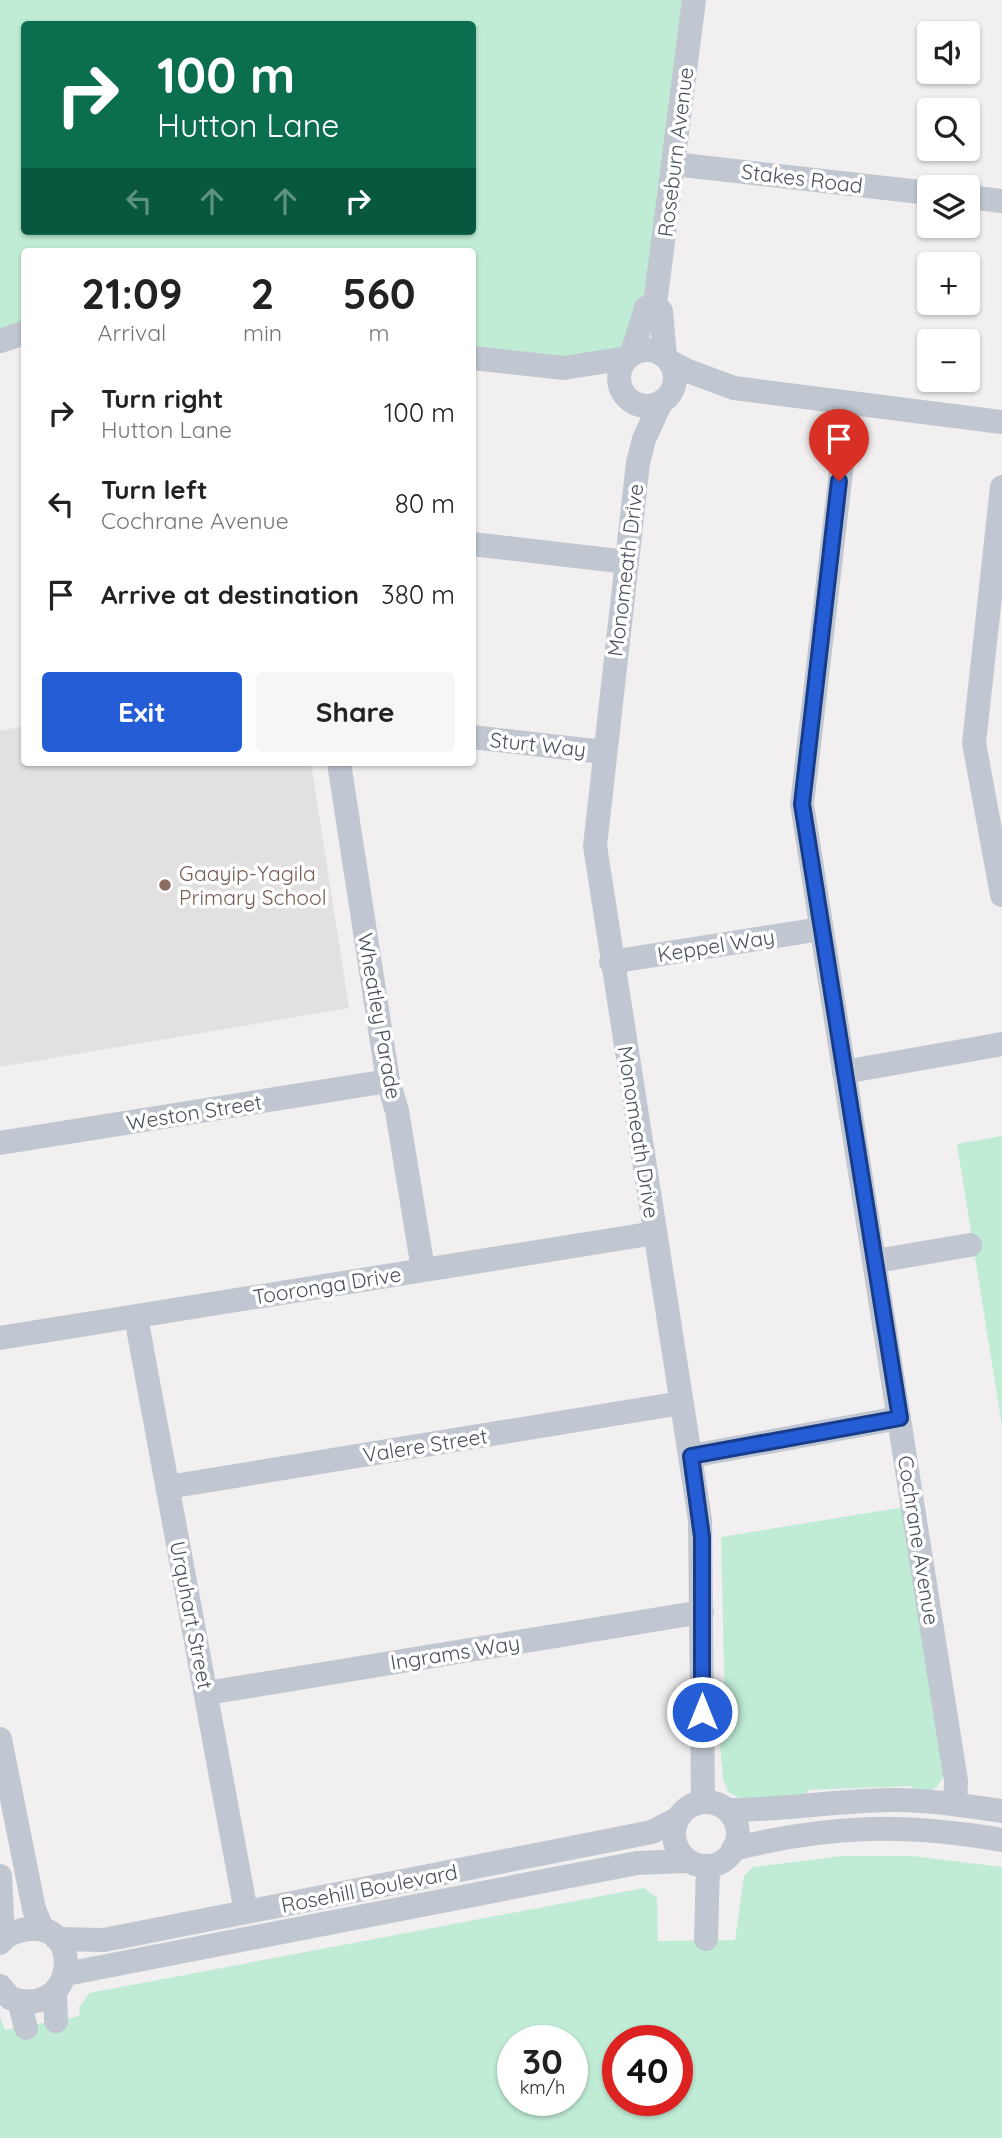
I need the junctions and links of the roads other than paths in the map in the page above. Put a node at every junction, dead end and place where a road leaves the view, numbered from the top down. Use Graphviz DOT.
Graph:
graph roads {
  1 [pos="694,0"];
  2 [pos="674,163"];
  3 [pos="917,192"];
  4 [pos="980,198"];
  5 [pos="1002,201"];
  6 [pos="655,304"];
  7 [pos="21,334"];
  8 [pos="0,341"];
  9 [pos="630,356"];
  10 [pos="476,358"];
  11 [pos="667,358"];
  12 [pos="564,368"];
  13 [pos="734,387"];
  14 [pos="625,395"];
  15 [pos="665,399"];
  16 [pos="849,403"];
  17 [pos="1002,422"];
  18 [pos="638,463"];
  19 [pos="1002,487"];
  20 [pos="476,544"];
  21 [pos="627,562"];
  22 [pos="995,617"];
  23 [pos="476,737"];
  24 [pos="603,752"];
  25 [pos="339,766"];
  26 [pos="1002,895"];
  27 [pos="821,929"];
  28 [pos="611,962"];
  29 [pos="1002,1044"];
  30 [pos="844,1072"];
  31 [pos="388,1081"];
  32 [pos="0,1143"];
  33 [pos="655,1233"];
  34 [pos="970,1245"];
  35 [pos="876,1261"];
  36 [pos="422,1269"];
  37 [pos="136,1317"];
  38 [pos="0,1338"];
  39 [pos="681,1403"];
  40 [pos="900,1418"];
  41 [pos="691,1456"];
  42 [pos="168,1487"];
  43 [pos="702,1612"];
  44 [pos="207,1693"];
  45 [pos="0,1739"];
  46 [pos="703,1801"];
  47 [pos="955,1804"];
  48 [pos="729,1810"];
  49 [pos="1002,1811"];
  50 [pos="677,1819"];
  51 [pos="1002,1840"];
  52 [pos="733,1849"];
  53 [pos="697,1863"];
  54 [pos="0,1876"];
  55 [pos="246,1912"];
  56 [pos="50,1934"];
  57 [pos="706,1939"];
  58 [pos="2,1940"];
  59 [pos="60,1983"];
  60 [pos="6,1993"];
  61 [pos="56,2021"];
  62 [pos="26,2028"];
  1 -- 2 [label="street, Roseburn Avenue"];
  2 -- 3 [label="street, Stakes Road"];
  2 -- 6 [label="street, Roseburn Avenue"];
  4 -- 5 [label="street"];
  6 -- 9 [label="street, Roseburn Avenue"];
  6 -- 11 [label="street, Roseburn Avenue"];
  7 -- 8 [label="street"];
  9 -- 11 [label="street"];
  9 -- 12 [label="street"];
  9 -- 14 [label="street"];
  10 -- 12 [label="street"];
  11 -- 13 [label="street"];
  11 -- 15 [label="street"];
  12 -- 14 [label="street"];
  13 -- 15 [label="street"];
  13 -- 16 [label="street"];
  14 -- 15 [label="street"];
  14 -- 18 [label="street, Monomeath Drive"];
  15 -- 18 [label="street, Monomeath Drive"];
  16 -- 17 [label="street"];
  16 -- 27 [label="street, Cochrane Avenue"];
  18 -- 21 [label="street, Monomeath Drive"];
  19 -- 22 [label="street"];
  20 -- 21 [label="street"];
  21 -- 24 [label="street, Monomeath Drive"];
  22 -- 26 [label="street"];
  23 -- 24 [label="street, Sturt Way"];
  24 -- 28 [label="street, Monomeath Drive"];
  25 -- 31 [label="street, Wheatley Parade"];
  27 -- 28 [label="street, Keppel Way"];
  27 -- 30 [label="street, Cochrane Avenue"];
  28 -- 33 [label="street, Monomeath Drive"];
  29 -- 30 [label="street"];
  30 -- 35 [label="street, Cochrane Avenue"];
  31 -- 32 [label="street, Weston Street"];
  31 -- 36 [label="street, Wheatley Parade"];
  33 -- 36 [label="street, Tooronga Drive"];
  33 -- 39 [label="street, Monomeath Drive"];
  34 -- 35 [label="street"];
  35 -- 40 [label="street, Cochrane Avenue"];
  36 -- 37 [label="street, Tooronga Drive"];
  37 -- 38 [label="street, Tooronga Drive"];
  37 -- 42 [label="street, Urquhart Street"];
  39 -- 41 [label="street, Monomeath Drive"];
  39 -- 42 [label="street, Valere Street"];
  40 -- 41 [label="street"];
  40 -- 47 [label="street, Cochrane Avenue"];
  41 -- 43 [label="street, Monomeath Drive"];
  42 -- 44 [label="street, Urquhart Street"];
  43 -- 44 [label="street, Ingrams Way"];
  43 -- 46 [label="street, Monomeath Drive"];
  44 -- 55 [label="street, Urquhart Street"];
  45 -- 56 [label="street"];
  46 -- 48 [label="street"];
  46 -- 50 [label="street"];
  47 -- 48 [label="street"];
  47 -- 49 [label="street"];
  48 -- 52 [label="street"];
  50 -- 53 [label="street"];
  50 -- 55 [label="street, Rosehill Boulevard"];
  51 -- 52 [label="street"];
  52 -- 53 [label="street"];
  53 -- 57 [label="street"];
  53 -- 59 [label="street, Rosehill Boulevard"];
  54 -- 58 [label="street"];
  55 -- 56 [label="street, Rosehill Boulevard"];
  56 -- 58 [label="street, Rosehill Boulevard"];
  56 -- 59 [label="street"];
  59 -- 60 [label="street, Rosehill Boulevard"];
  59 -- 61 [label="street"];
  60 -- 62 [label="street"];
}
